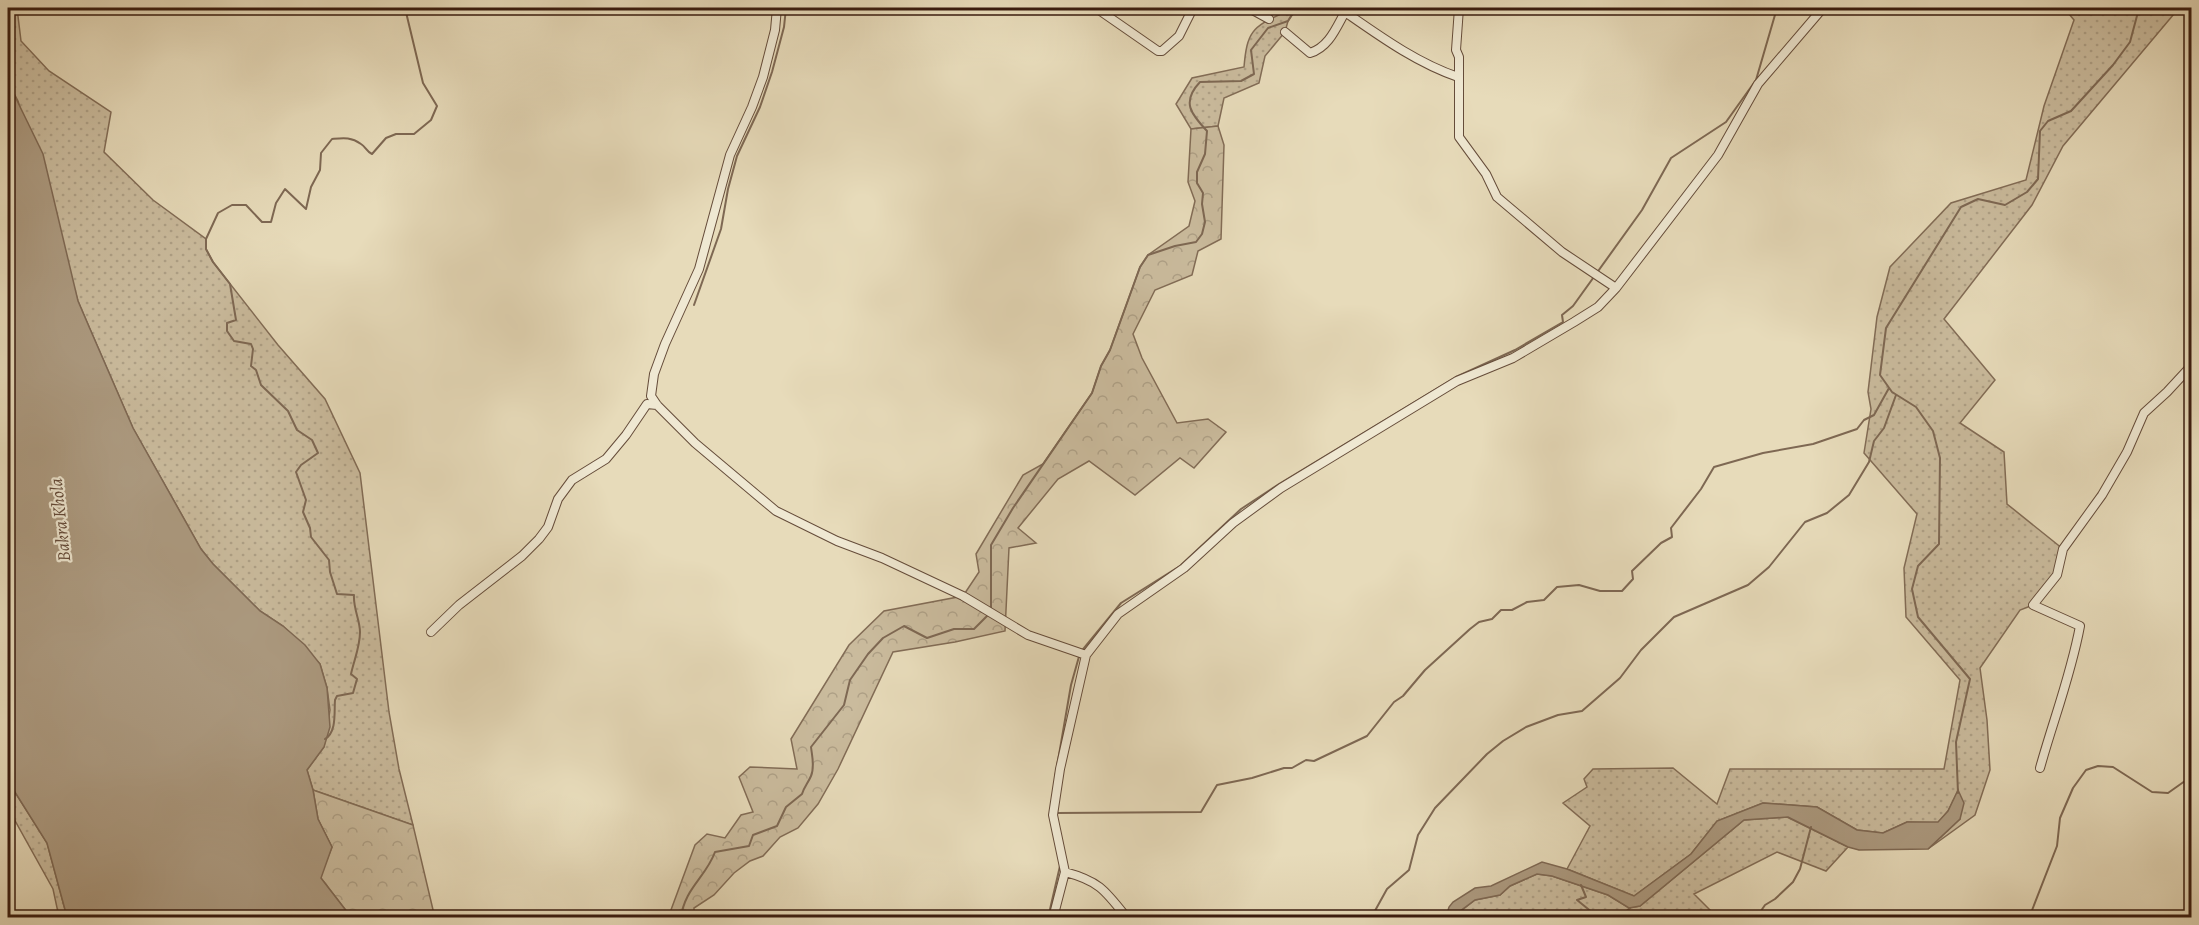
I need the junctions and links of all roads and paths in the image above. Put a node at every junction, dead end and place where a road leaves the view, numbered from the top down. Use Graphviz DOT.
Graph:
graph roads {
  1 [pos="777,8"];
  2 [pos="1096,8"];
  3 [pos="1193,8"];
  4 [pos="1249,8"];
  5 [pos="1460,8"];
  6 [pos="1823,8"];
  7 [pos="1269,19"];
  8 [pos="1285,32"];
  9 [pos="1458,77"];
  10 [pos="1616,288"];
  11 [pos="2192,366"];
  12 [pos="657,405"];
  13 [pos="431,632"];
  14 [pos="1086,655"];
  15 [pos="2040,768"];
  16 [pos="1065,872"];
  17 [pos="1053,918"];
  18 [pos="1127,918"];
  1 -- 12 [label="street"];
  2 -- 3 [label="street"];
  4 -- 7 [label="street"];
  5 -- 9 [label="street"];
  6 -- 10 [label="street"];
  8 -- 9 [label="street"];
  9 -- 10 [label="street"];
  10 -- 14 [label="street"];
  11 -- 15 [label="street"];
  12 -- 13 [label="street"];
  12 -- 14 [label="street"];
  14 -- 16 [label="street"];
  16 -- 17 [label="street"];
  16 -- 18 [label="street"];
}
